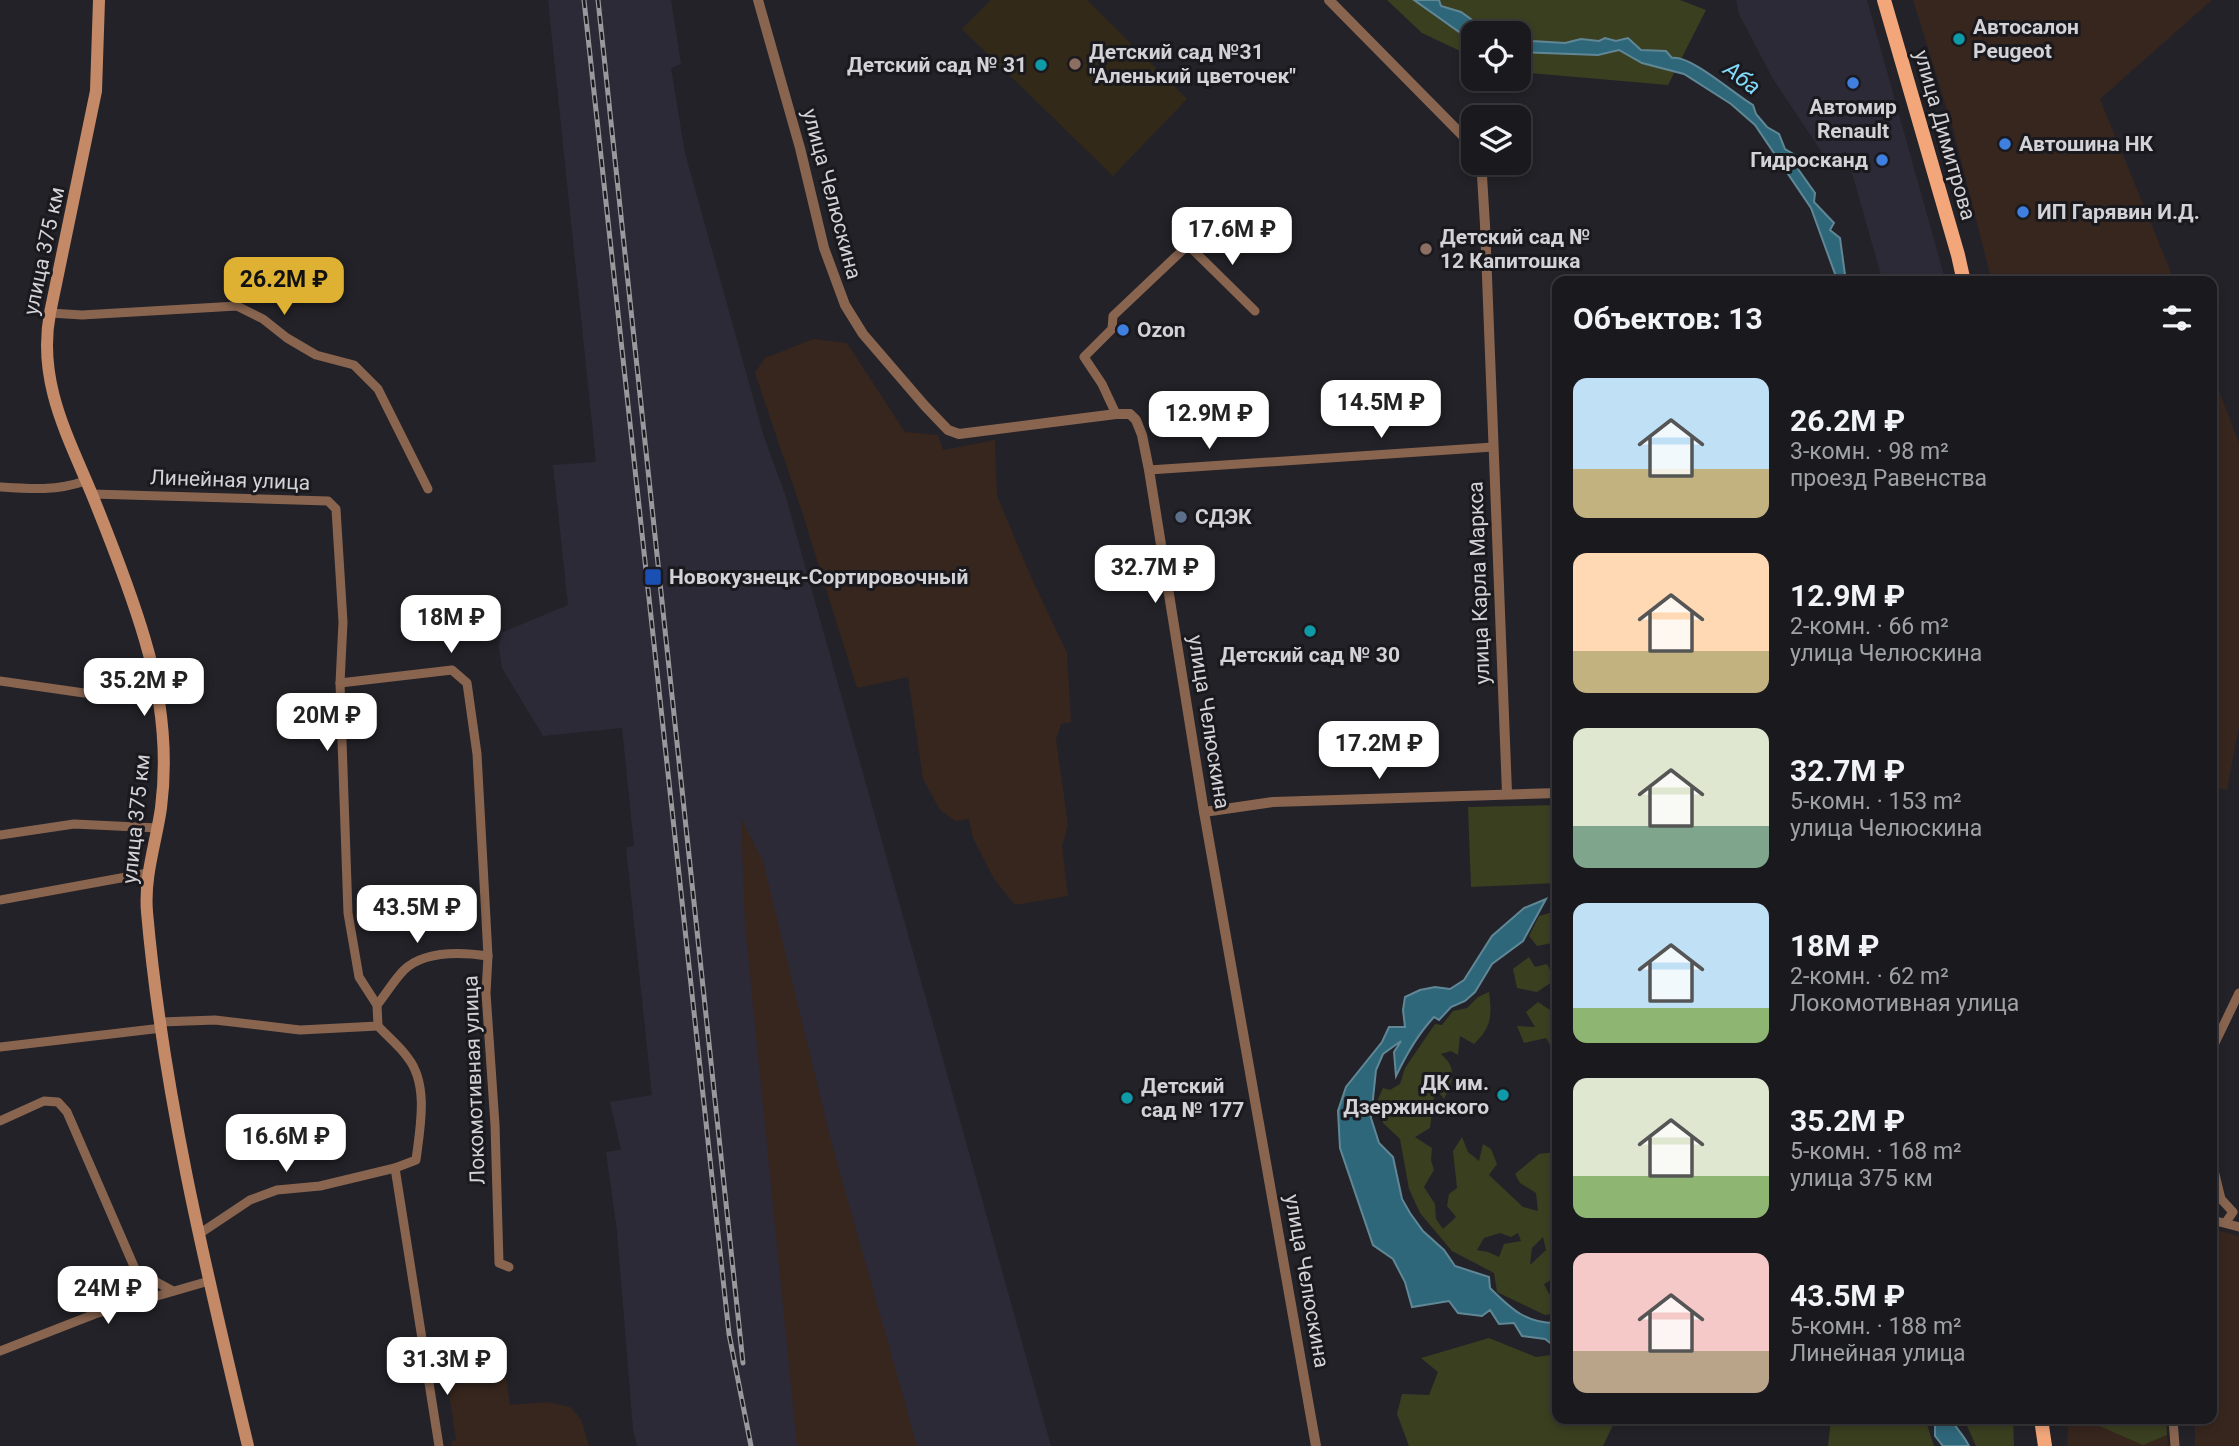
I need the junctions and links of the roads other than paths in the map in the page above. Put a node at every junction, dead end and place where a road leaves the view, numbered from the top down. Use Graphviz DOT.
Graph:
graph roads {
  1 [pos="99,0"];
  2 [pos="758,0"];
  3 [pos="1329,0"];
  4 [pos="1884,0"];
  5 [pos="1461,133"];
  6 [pos="1481,175"];
  7 [pos="1963,276"];
  8 [pos="1255,311"];
  9 [pos="50,313"];
  10 [pos="1116,414"];
  11 [pos="1493,447"];
  12 [pos="1149,470"];
  13 [pos="85,481"];
  14 [pos="0,487"];
  15 [pos="428,489"];
  16 [pos="92,494"];
  17 [pos="0,681"];
  18 [pos="340,683"];
  19 [pos="157,693"];
  20 [pos="1507,793"];
  21 [pos="1552,793"];
  22 [pos="1204,813"];
  23 [pos="158,828"];
  24 [pos="0,835"];
  25 [pos="148,873"];
  26 [pos="0,900"];
  27 [pos="488,956"];
  28 [pos="2239,993"];
  29 [pos="377,1005"];
  30 [pos="162,1025"];
  31 [pos="377,1026"];
  32 [pos="2217,1039"];
  33 [pos="0,1047"];
  34 [pos="0,1121"];
  35 [pos="395,1168"];
  36 [pos="2217,1182"];
  37 [pos="2217,1221"];
  38 [pos="2226,1222"];
  39 [pos="2239,1227"];
  40 [pos="199,1234"];
  41 [pos="509,1267"];
  42 [pos="209,1281"];
  43 [pos="173,1291"];
  44 [pos="0,1351"];
  45 [pos="2042,1424"];
  46 [pos="2173,1424"];
  47 [pos="248,1446"];
  48 [pos="439,1446"];
  49 [pos="1316,1446"];
  50 [pos="2045,1446"];
  51 [pos="2175,1446"];
  1 -- 9 [label="main road, улица 375 км"];
  2 -- 10 [label="street, улица Челюскина"];
  3 -- 5 [label="street"];
  4 -- 7 [label="main road, улица Димитрова"];
  6 -- 11 [label="street, улица Карла Маркса"];
  8 -- 10 [label="street"];
  9 -- 13 [label="main road, улица 375 км"];
  9 -- 15 [label="street"];
  10 -- 12 [label="street, улица Челюскина"];
  11 -- 12 [label="street"];
  11 -- 20 [label="street, улица Карла Маркса"];
  12 -- 22 [label="street, улица Челюскина"];
  13 -- 14 [label="street"];
  13 -- 16 [label="main road, улица 375 км"];
  16 -- 18 [label="street, Линейная улица"];
  16 -- 19 [label="main road, улица 375 км"];
  17 -- 19 [label="street"];
  18 -- 27 [label="street, Локомотивная улица"];
  18 -- 29 [label="street, Линейная улица"];
  19 -- 23 [label="main road, улица 375 км"];
  20 -- 21 [label="street"];
  20 -- 22 [label="street"];
  22 -- 49 [label="street, улица Челюскина"];
  23 -- 24 [label="street"];
  23 -- 25 [label="main road, улица 375 км"];
  25 -- 26 [label="street"];
  25 -- 30 [label="main road, улица 375 км"];
  27 -- 29 [label="street"];
  27 -- 41 [label="street, Локомотивная улица"];
  28 -- 32 [label="street"];
  29 -- 31 [label="street"];
  30 -- 31 [label="street"];
  30 -- 33 [label="street"];
  30 -- 40 [label="main road, улица 375 км"];
  31 -- 35 [label="street"];
  34 -- 43 [label="street"];
  35 -- 40 [label="street"];
  35 -- 48 [label="street"];
  36 -- 38 [label="street"];
  37 -- 38 [label="street"];
  38 -- 39 [label="street"];
  40 -- 42 [label="main road, улица 375 км"];
  42 -- 43 [label="street"];
  42 -- 47 [label="main road, улица 375 км"];
  43 -- 44 [label="street"];
  45 -- 50 [label="main road"];
  46 -- 51 [label="street"];
}
